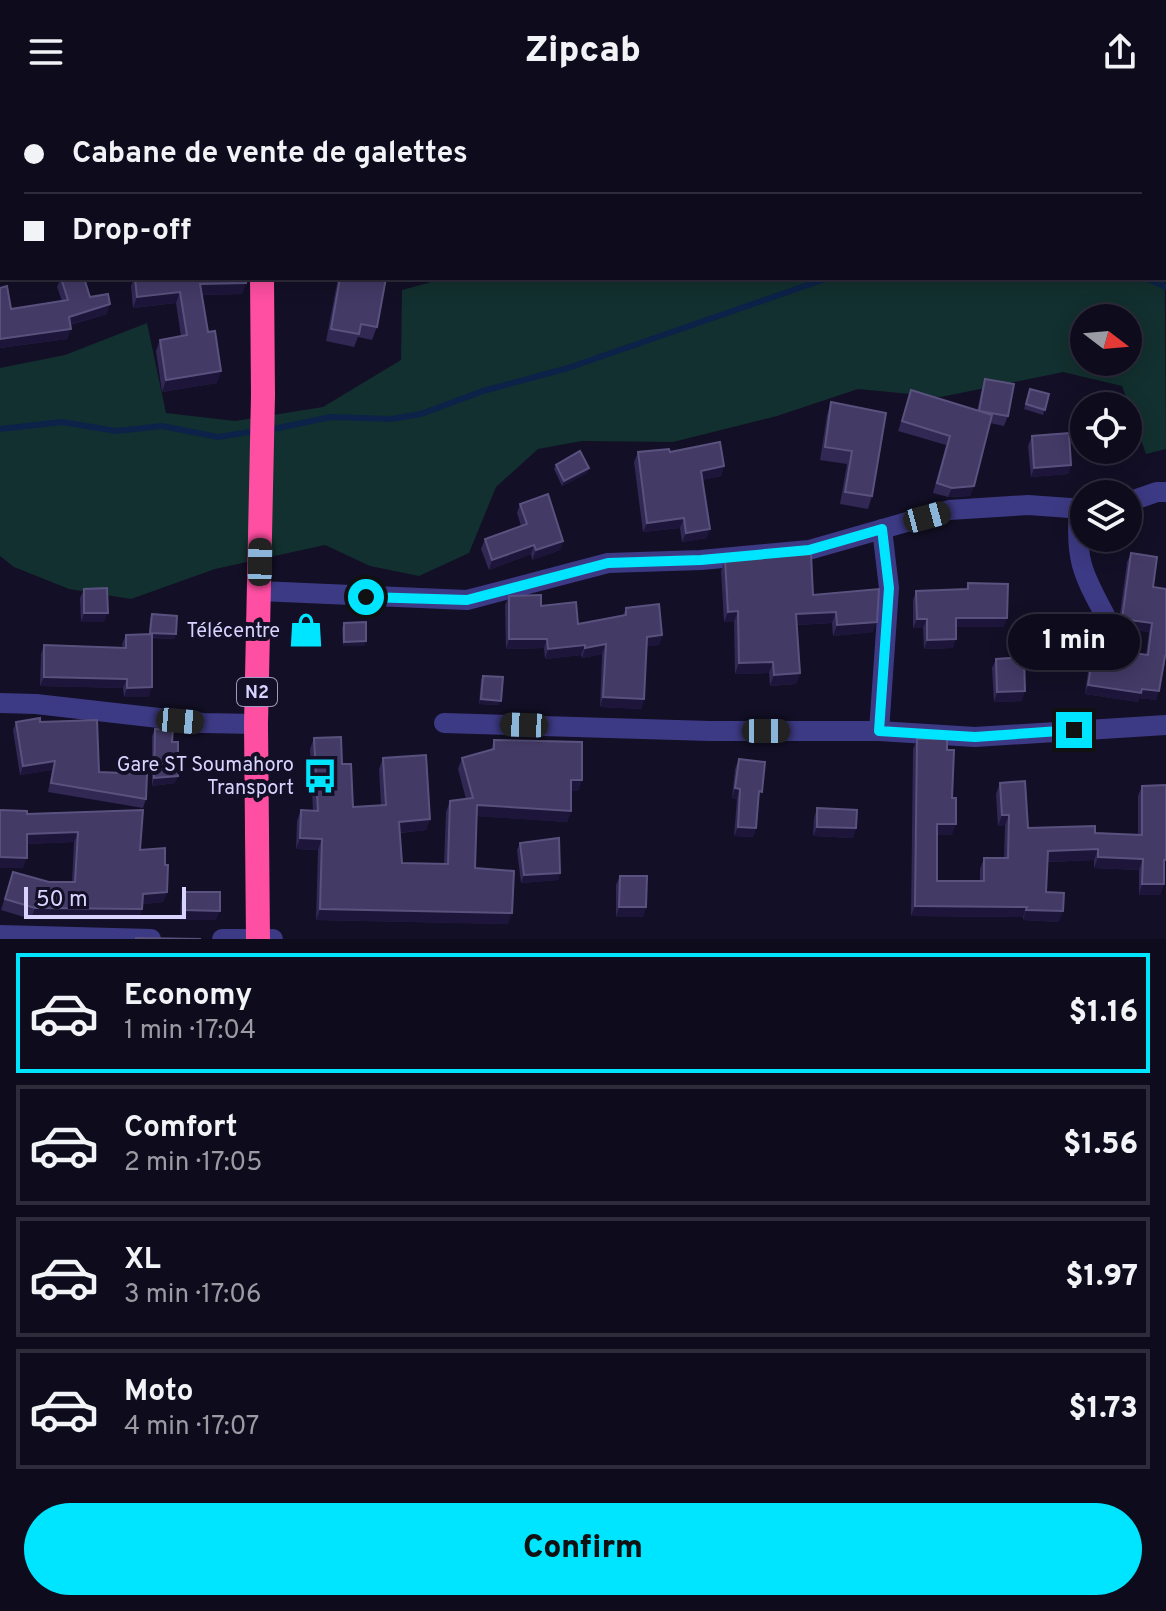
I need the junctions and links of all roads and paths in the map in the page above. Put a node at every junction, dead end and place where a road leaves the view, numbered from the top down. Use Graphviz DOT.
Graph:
graph roads {
  1 [pos="262,280"];
  2 [pos="1166,492"];
  3 [pos="1142,497"];
  4 [pos="1070,508"];
  5 [pos="882,529"];
  6 [pos="1079,552"];
  7 [pos="259,591"];
  8 [pos="1105,615"];
  9 [pos="0,703"];
  10 [pos="444,723"];
  11 [pos="256,724"];
  12 [pos="1166,725"];
  13 [pos="879,731"];
  14 [pos="0,935"];
  15 [pos="151,939"];
  16 [pos="222,939"];
  17 [pos="258,939"];
  18 [pos="273,939"];
  1 -- 7 [label="highway, N2"];
  2 -- 3 [label="street"];
  4 -- 5 [label="street"];
  5 -- 7 [label="street"];
  5 -- 13 [label="street"];
  6 -- 8 [label="street"];
  7 -- 11 [label="highway, N2"];
  9 -- 11 [label="street"];
  10 -- 13 [label="street"];
  11 -- 17 [label="highway, N2"];
  12 -- 13 [label="street"];
  14 -- 15 [label="street"];
  16 -- 17 [label="street"];
  17 -- 18 [label="street"];
}
